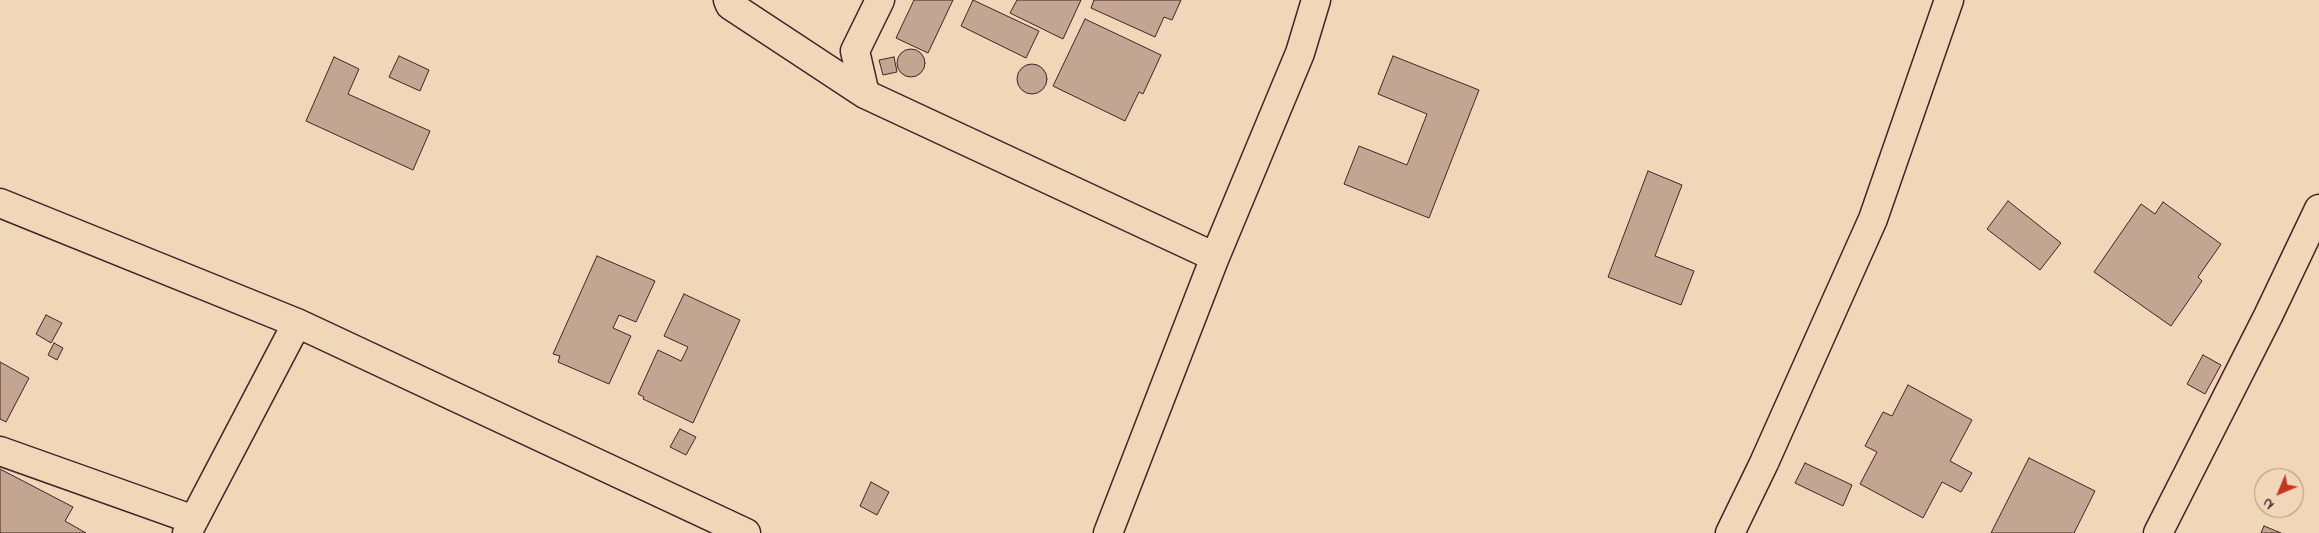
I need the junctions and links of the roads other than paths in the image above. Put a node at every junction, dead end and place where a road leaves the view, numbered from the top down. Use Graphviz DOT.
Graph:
graph roads {
  1 [pos="880,0"];
  2 [pos="1316,0"];
  3 [pos="1949,0"];
  4 [pos="724,2"];
  5 [pos="864,94"];
  6 [pos="0,203"];
  7 [pos="2319,209"];
  8 [pos="1215,257"];
  9 [pos="297,323"];
  10 [pos="0,451"];
  11 [pos="191,526"];
  12 [pos="746,533"];
  13 [pos="1108,533"];
  14 [pos="1730,533"];
  15 [pos="2158,533"];
  1 -- 5 [label="street"];
  2 -- 8 [label="street"];
  3 -- 14 [label="street"];
  4 -- 5 [label="street"];
  5 -- 8 [label="street"];
  6 -- 9 [label="street"];
  7 -- 15 [label="street"];
  8 -- 13 [label="street"];
  9 -- 11 [label="street"];
  9 -- 12 [label="street"];
  10 -- 11 [label="street"];
}
